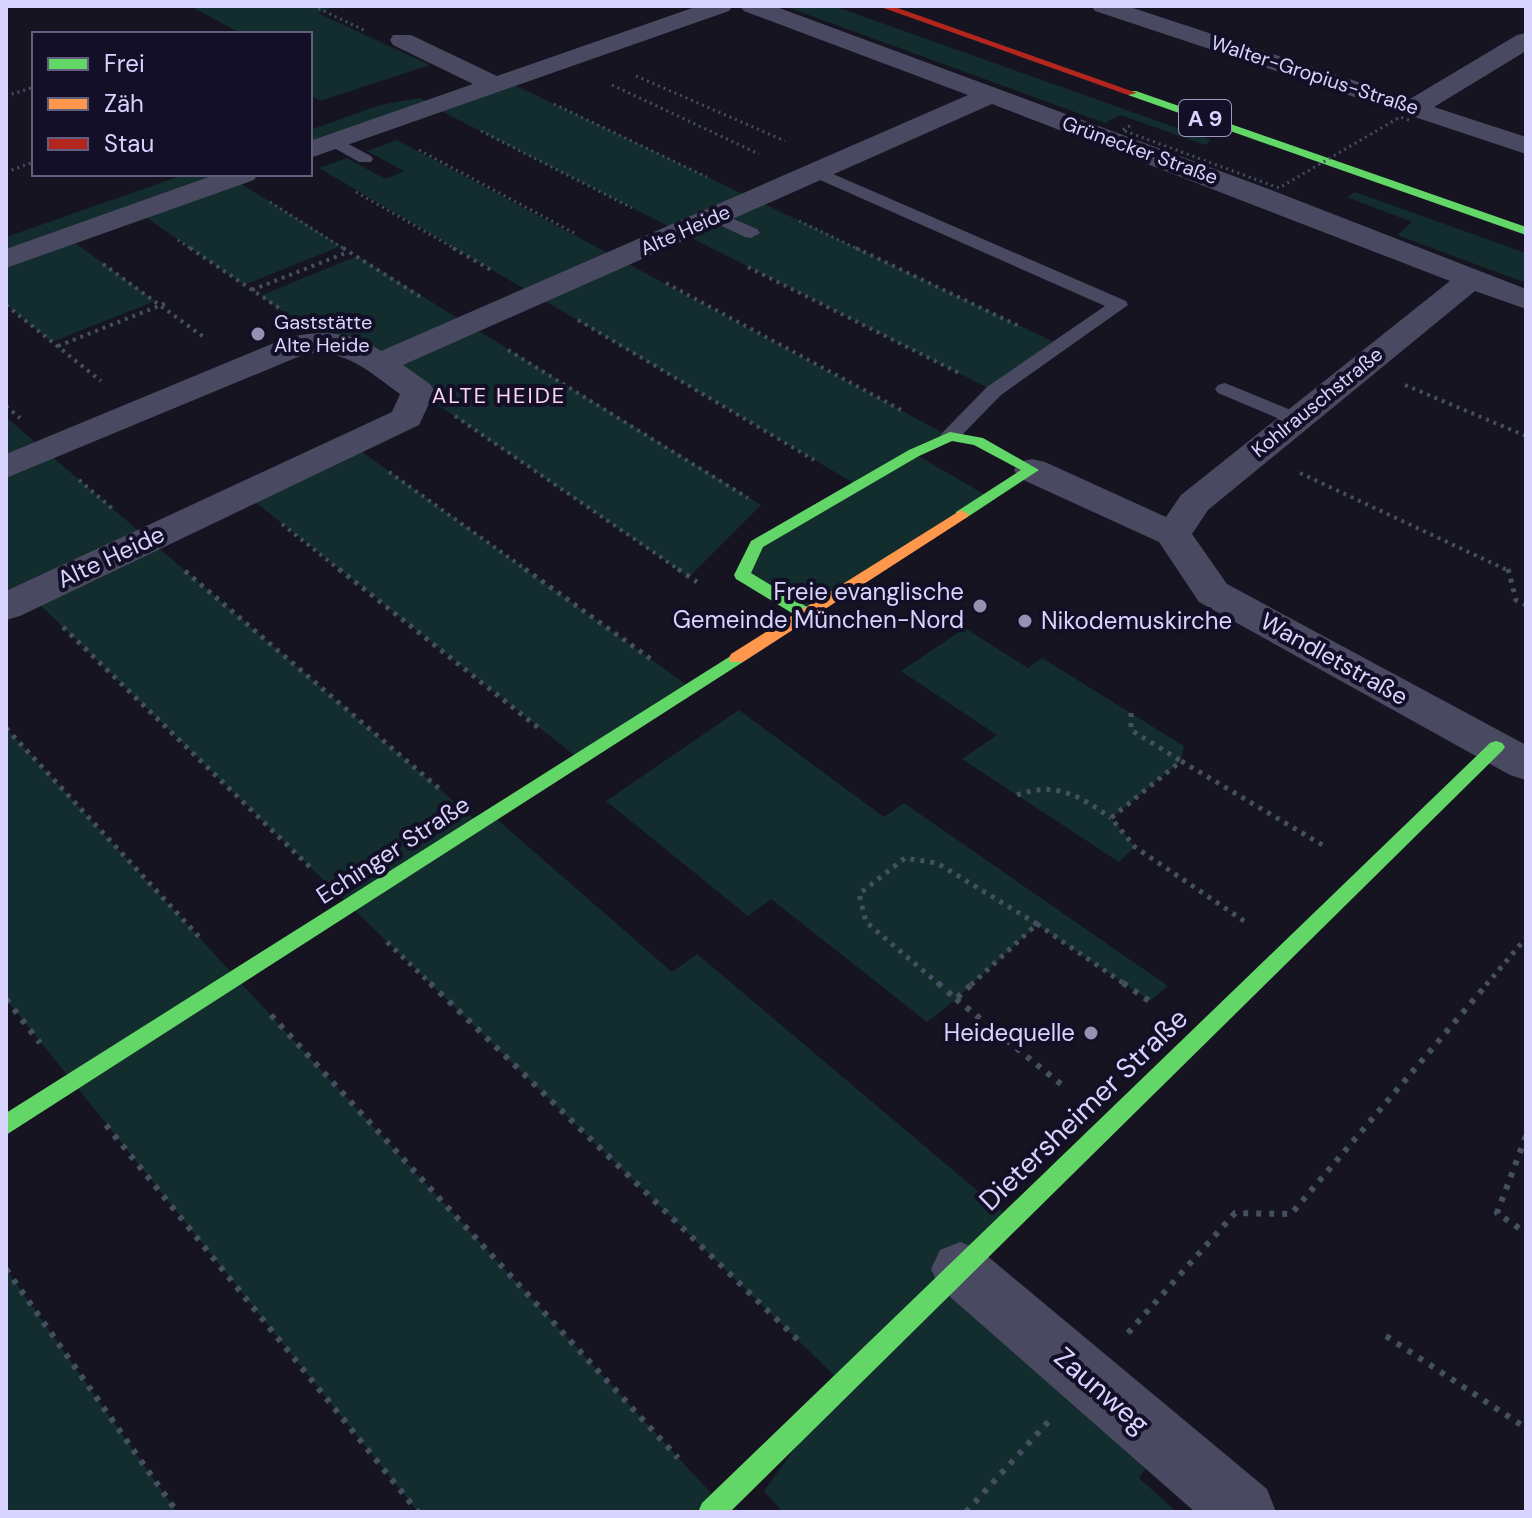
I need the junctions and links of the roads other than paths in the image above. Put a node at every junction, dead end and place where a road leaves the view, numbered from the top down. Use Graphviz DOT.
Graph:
graph roads {
  1 [pos="721,6"];
  2 [pos="752,6"];
  3 [pos="883,6"];
  4 [pos="1103,6"];
  5 [pos="402,40"];
  6 [pos="1526,40"];
  7 [pos="460,69"];
  8 [pos="430,79"];
  9 [pos="500,83"];
  10 [pos="991,95"];
  11 [pos="1412,114"];
  12 [pos="322,146"];
  13 [pos="1526,146"];
  14 [pos="365,159"];
  15 [pos="820,170"];
  16 [pos="238,176"];
  17 [pos="715,216"];
  18 [pos="1526,231"];
  19 [pos="751,233"];
  20 [pos="6,259"];
  21 [pos="1471,279"];
  22 [pos="1526,300"];
  23 [pos="378,364"];
  24 [pos="1225,389"];
  25 [pos="1296,419"];
  26 [pos="950,436"];
  27 [pos="6,467"];
  28 [pos="1032,470"];
  29 [pos="1173,534"];
  30 [pos="18,601"];
  31 [pos="806,614"];
  32 [pos="1511,756"];
  33 [pos="6,1125"];
  34 [pos="960,1269"];
  35 [pos="715,1508"];
  36 [pos="1244,1512"];
  1 -- 9 [label="street"];
  2 -- 10 [label="street, Grünecker Straße"];
  3 -- 18 [label="main road, A 9"];
  4 -- 11 [label="street, Walter-Gropius-Straße"];
  5 -- 7 [label="street"];
  6 -- 11 [label="street"];
  7 -- 8 [label="street"];
  7 -- 9 [label="street"];
  9 -- 12 [label="street"];
  10 -- 15 [label="street, Alte Heide"];
  10 -- 21 [label="street, Grünecker Straße"];
  11 -- 13 [label="street, Walter-Gropius-Straße"];
  12 -- 14 [label="lane"];
  15 -- 17 [label="street, Alte Heide"];
  15 -- 26 [label="lane"];
  16 -- 20 [label="street"];
  17 -- 19 [label="lane"];
  17 -- 23 [label="street, Alte Heide"];
  21 -- 22 [label="street, Grünecker Straße"];
  21 -- 25 [label="street, Kohlrauschstraße"];
  23 -- 27 [label="street"];
  23 -- 30 [label="street, Alte Heide"];
  24 -- 25 [label="lane"];
  25 -- 29 [label="street, Kohlrauschstraße"];
  26 -- 28 [label="main road"];
  26 -- 31 [label="main road"];
  28 -- 29 [label="street"];
  28 -- 31 [label="main road, Echinger Straße"];
  29 -- 32 [label="street, Wandletstraße"];
  31 -- 33 [label="main road, Echinger Straße"];
  32 -- 34 [label="main road, Dietersheimer Straße"];
  34 -- 35 [label="main road, Dietersheimer Straße"];
  34 -- 36 [label="street, Zaunweg"];
}
